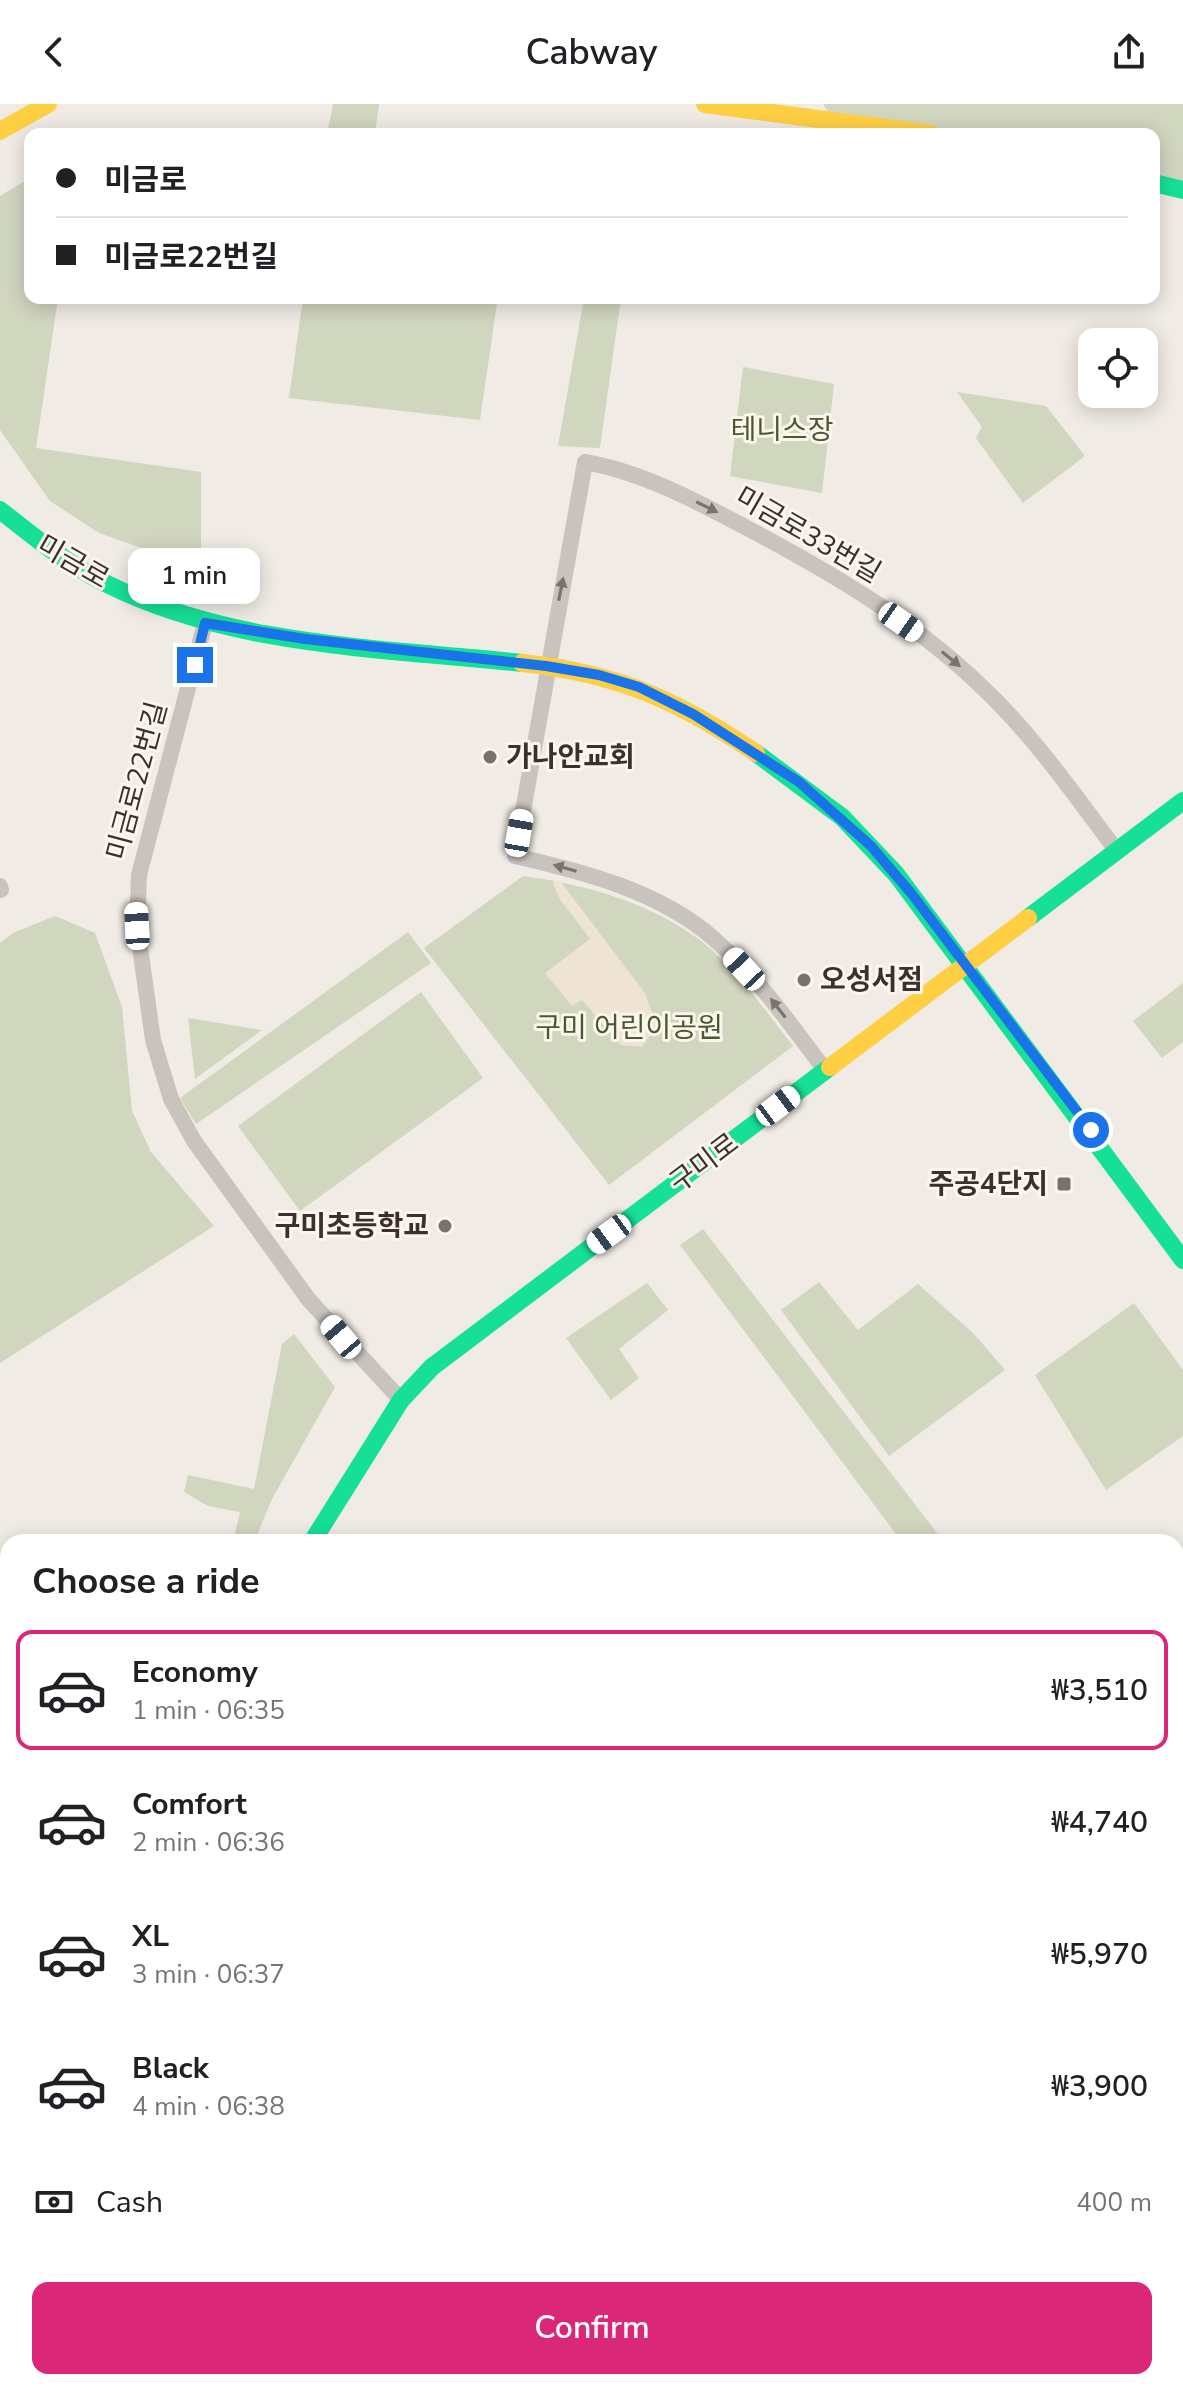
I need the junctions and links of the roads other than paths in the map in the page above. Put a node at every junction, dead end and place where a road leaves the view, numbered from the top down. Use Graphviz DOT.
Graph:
graph roads {
  1 [pos="48,104"];
  2 [pos="705,104"];
  3 [pos="886,128"];
  4 [pos="0,131"];
  5 [pos="1160,184"];
  6 [pos="1183,190"];
  7 [pos="0,510"];
  8 [pos="205,623"];
  9 [pos="546,666"];
  10 [pos="1183,801"];
  11 [pos="1116,850"];
  12 [pos="966,965"];
  13 [pos="825,1070"];
  14 [pos="1183,1260"];
  15 [pos="401,1400"];
  16 [pos="317,1534"];
  1 -- 4 [label="street"];
  2 -- 3 [label="street"];
  5 -- 6 [label="street"];
  7 -- 8 [label="street, 미금로"];
  8 -- 9 [label="street, 미금로"];
  8 -- 15 [label="street, 미금로22번길"];
  9 -- 11 [label="street, 미금로33번길, one-way"];
  9 -- 12 [label="street, 미금로"];
  13 -- 9 [label="street, one-way"];
  10 -- 11 [label="street, 구미로"];
  11 -- 12 [label="street, 구미로"];
  12 -- 13 [label="street, 구미로"];
  12 -- 14 [label="street, 미금로"];
  13 -- 15 [label="street, 구미로"];
  15 -- 16 [label="street, 구미로"];
}
